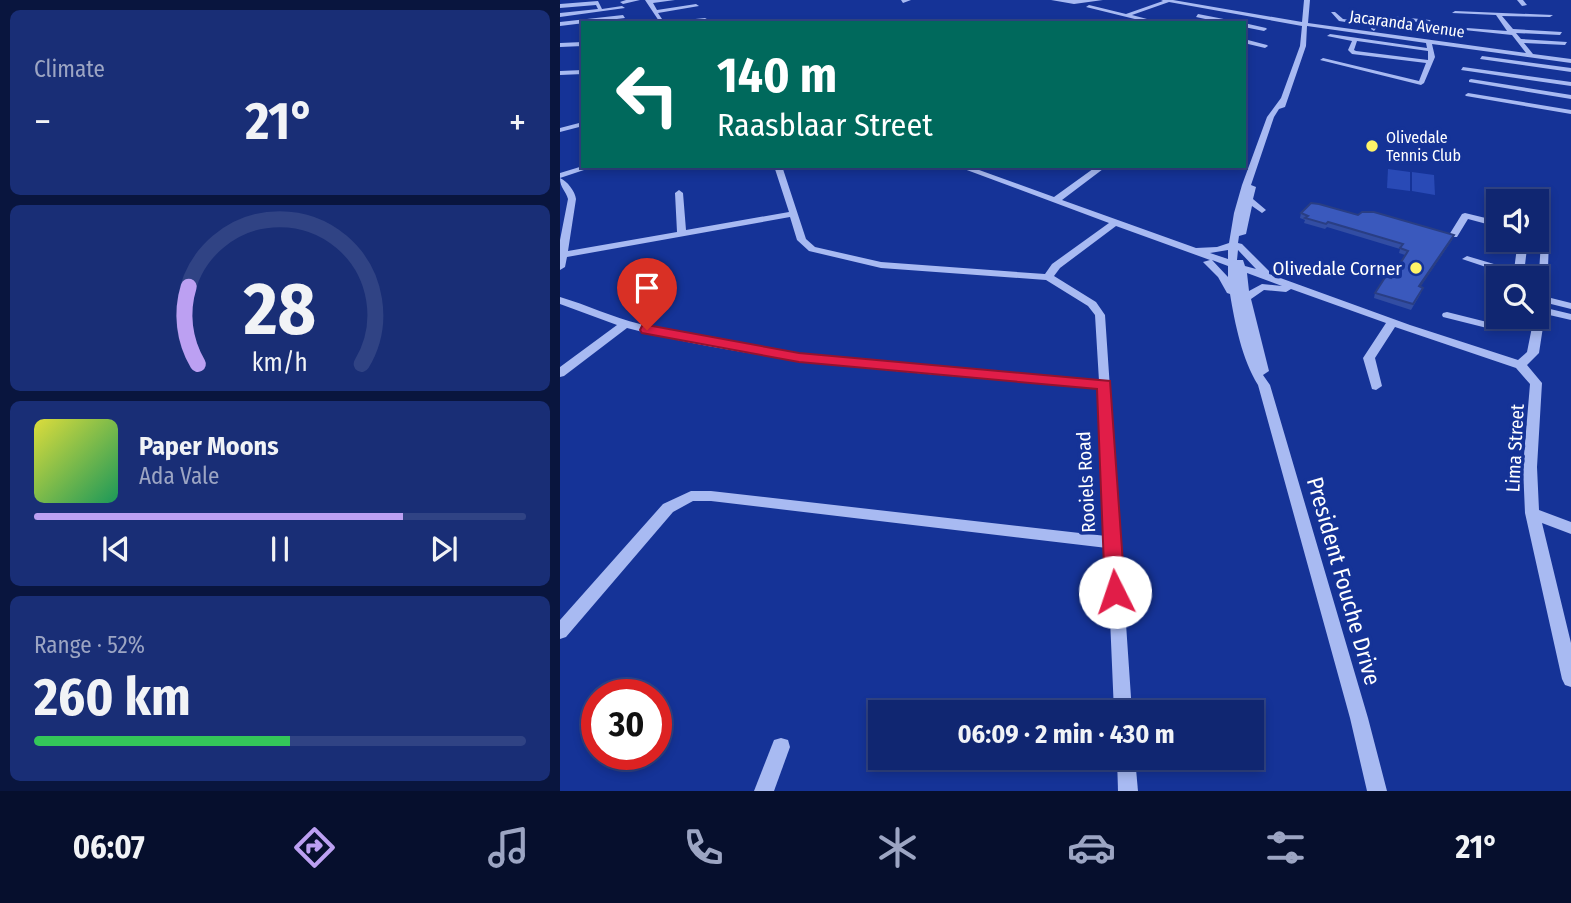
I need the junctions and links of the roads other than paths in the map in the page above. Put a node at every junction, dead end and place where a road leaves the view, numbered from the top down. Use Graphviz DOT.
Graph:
graph roads {
  1 [pos="637,0"];
  2 [pos="672,0"];
  3 [pos="690,0"];
  4 [pos="1054,0"];
  5 [pos="1100,0"];
  6 [pos="1306,0"];
  7 [pos="650,1"];
  8 [pos="1166,1"];
  9 [pos="622,3"];
  10 [pos="1138,3"];
  11 [pos="560,6"];
  12 [pos="1153,6"];
  13 [pos="1088,7"];
  14 [pos="698,9"];
  15 [pos="601,10"];
  16 [pos="1141,10"];
  17 [pos="656,12"];
  18 [pos="1333,13"];
  19 [pos="1455,13"];
  20 [pos="1307,14"];
  21 [pos="1424,14"];
  22 [pos="1498,14"];
  23 [pos="560,15"];
  24 [pos="1243,15"];
  25 [pos="1550,15"];
  26 [pos="1127,16"];
  27 [pos="1153,16"];
  28 [pos="1198,16"];
  29 [pos="660,19"];
  30 [pos="623,20"];
  31 [pos="1150,21"];
  32 [pos="1223,21"];
  33 [pos="1230,21"];
  34 [pos="1430,22"];
  35 [pos="1495,23"];
  36 [pos="1537,23"];
  37 [pos="1302,24"];
  38 [pos="581,25"];
  39 [pos="1246,25"];
  40 [pos="1375,25"];
  41 [pos="560,27"];
  42 [pos="1326,27"];
  43 [pos="1508,27"];
  44 [pos="581,28"];
  45 [pos="1264,29"];
  46 [pos="1339,29"];
  47 [pos="1467,30"];
  48 [pos="1304,33"];
  49 [pos="1373,33"];
  50 [pos="1560,33"];
  51 [pos="1330,36"];
  52 [pos="1478,40"];
  53 [pos="1246,41"];
  54 [pos="1429,41"];
  55 [pos="1489,41"];
  56 [pos="1354,42"];
  57 [pos="1517,43"];
  58 [pos="1552,43"];
  59 [pos="1565,43"];
  60 [pos="581,44"];
  61 [pos="560,45"];
  62 [pos="1265,46"];
  63 [pos="1431,50"];
  64 [pos="1559,50"];
  65 [pos="581,52"];
  66 [pos="560,53"];
  67 [pos="1531,55"];
  68 [pos="1372,57"];
  69 [pos="1482,58"];
  70 [pos="1322,60"];
  71 [pos="1569,60"];
  72 [pos="1297,61"];
  73 [pos="1430,62"];
  74 [pos="1464,69"];
  75 [pos="1571,70"];
  76 [pos="581,72"];
  77 [pos="560,73"];
  78 [pos="1369,73"];
  79 [pos="1503,74"];
  80 [pos="1471,81"];
  81 [pos="1571,84"];
  82 [pos="1492,85"];
  83 [pos="1501,86"];
  84 [pos="1468,95"];
  85 [pos="1571,97"];
  86 [pos="1489,99"];
  87 [pos="1283,100"];
  88 [pos="1571,111"];
  89 [pos="581,125"];
  90 [pos="560,130"];
  91 [pos="587,168"];
  92 [pos="779,168"];
  93 [pos="966,168"];
  94 [pos="1101,168"];
  95 [pos="560,178"];
  96 [pos="679,193"];
  97 [pos="1056,200"];
  98 [pos="1249,200"];
  99 [pos="1262,210"];
  100 [pos="794,214"];
  101 [pos="1486,220"];
  102 [pos="1114,223"];
  103 [pos="1129,229"];
  104 [pos="682,233"];
  105 [pos="1454,235"];
  106 [pos="1236,245"];
  107 [pos="1185,249"];
  108 [pos="563,256"];
  109 [pos="1467,259"];
  110 [pos="1208,262"];
  111 [pos="1488,266"];
  112 [pos="560,268"];
  113 [pos="1236,269"];
  114 [pos="1048,277"];
  115 [pos="1291,287"];
  116 [pos="1240,298"];
  117 [pos="560,300"];
  118 [pos="1549,305"];
  119 [pos="1571,306"];
  120 [pos="1549,308"];
  121 [pos="1447,314"];
  122 [pos="1571,317"];
  123 [pos="1393,322"];
  124 [pos="1486,324"];
  125 [pos="624,325"];
  126 [pos="1537,329"];
  127 [pos="1520,365"];
  128 [pos="560,373"];
  129 [pos="1104,385"];
  130 [pos="1376,386"];
  131 [pos="1532,513"];
  132 [pos="1571,528"];
  133 [pos="1112,543"];
  134 [pos="560,632"];
  135 [pos="1571,678"];
  136 [pos="1122,700"];
  137 [pos="781,747"];
  138 [pos="1127,770"];
  139 [pos="764,791"];
  140 [pos="1128,791"];
  141 [pos="1377,791"];
  1 -- 9 [label="street"];
  2 -- 7 [label="street"];
  3 -- 14 [label="street"];
  4 -- 5 [label="street"];
  6 -- 20 [label="street, President Fouche Drive"];
  6 -- 37 [label="street, President Fouche Drive"];
  7 -- 17 [label="street"];
  8 -- 12 [label="street"];
  8 -- 24 [label="street, Jacaranda Avenue"];
  9 -- 15 [label="street"];
  9 -- 30 [label="street"];
  10 -- 12 [label="street"];
  11 -- 15 [label="street"];
  12 -- 16 [label="street"];
  13 -- 26 [label="street"];
  14 -- 17 [label="street"];
  15 -- 23 [label="street"];
  16 -- 26 [label="street"];
  16 -- 27 [label="street"];
  17 -- 29 [label="street"];
  18 -- 40 [label="street"];
  19 -- 22 [label="street"];
  20 -- 37 [label="street, President Fouche Drive"];
  20 -- 46 [label="street"];
  21 -- 34 [label="street"];
  22 -- 25 [label="street"];
  22 -- 43 [label="street"];
  24 -- 33 [label="street"];
  24 -- 37 [label="street, Jacaranda Avenue"];
  26 -- 31 [label="street"];
  28 -- 32 [label="street"];
  34 -- 40 [label="street"];
  34 -- 40 [label="street"];
  35 -- 43 [label="street"];
  36 -- 43 [label="street"];
  37 -- 42 [label="street, Jacaranda Avenue"];
  37 -- 48 [label="street, President Fouche Drive"];
  37 -- 72 [label="street, President Fouche Drive"];
  38 -- 41 [label="street"];
  39 -- 45 [label="street"];
  40 -- 49 [label="street"];
  41 -- 44 [label="street"];
  42 -- 46 [label="street, Jacaranda Avenue"];
  42 -- 48 [label="street"];
  43 -- 47 [label="street"];
  43 -- 50 [label="street"];
  43 -- 57 [label="street"];
  46 -- 49 [label="street, Jacaranda Avenue"];
  48 -- 72 [label="street, President Fouche Drive"];
  49 -- 54 [label="street, Jacaranda Avenue"];
  51 -- 56 [label="street"];
  52 -- 55 [label="street"];
  53 -- 62 [label="street"];
  54 -- 63 [label="street"];
  54 -- 67 [label="street, Jacaranda Avenue"];
  56 -- 63 [label="street"];
  56 -- 68 [label="street"];
  57 -- 58 [label="street"];
  57 -- 67 [label="street"];
  58 -- 59 [label="street"];
  58 -- 64 [label="street"];
  60 -- 61 [label="street"];
  63 -- 73 [label="street"];
  65 -- 66 [label="street"];
  67 -- 71 [label="street, Jacaranda Avenue"];
  68 -- 73 [label="street"];
  68 -- 78 [label="street"];
  69 -- 75 [label="street"];
  70 -- 78 [label="street"];
  72 -- 87 [label="street, President Fouche Drive"];
  73 -- 78 [label="street"];
  74 -- 79 [label="street"];
  76 -- 77 [label="street"];
  79 -- 81 [label="street"];
  79 -- 82 [label="street"];
  80 -- 82 [label="street"];
  82 -- 83 [label="street"];
  83 -- 85 [label="street"];
  83 -- 86 [label="street"];
  84 -- 86 [label="street"];
  86 -- 88 [label="street"];
  87 -- 98 [label="street, President Fouche Drive"];
  87 -- 106 [label="street, President Fouche Drive"];
  89 -- 90 [label="street"];
  91 -- 95 [label="street"];
  92 -- 100 [label="street"];
  93 -- 97 [label="street"];
  94 -- 97 [label="street"];
  95 -- 108 [label="street"];
  96 -- 104 [label="street"];
  97 -- 102 [label="street"];
  98 -- 99 [label="street"];
  98 -- 106 [label="street, President Fouche Drive"];
  100 -- 104 [label="street"];
  100 -- 114 [label="street"];
  101 -- 105 [label="street"];
  102 -- 103 [label="street"];
  102 -- 114 [label="street"];
  103 -- 107 [label="street"];
  103 -- 110 [label="street"];
  104 -- 108 [label="street"];
  106 -- 107 [label="street"];
  106 -- 113 [label="street, President Fouche Drive"];
  106 -- 115 [label="street"];
  107 -- 113 [label="street"];
  108 -- 112 [label="street"];
  109 -- 111 [label="street"];
  110 -- 113 [label="street"];
  110 -- 116 [label="street"];
  113 -- 115 [label="street"];
  113 -- 116 [label="street, President Fouche Drive"];
  114 -- 129 [label="street, Rooiels Road"];
  115 -- 116 [label="street"];
  115 -- 123 [label="street"];
  116 -- 141 [label="street, President Fouche Drive"];
  117 -- 125 [label="street"];
  118 -- 119 [label="street"];
  120 -- 122 [label="street"];
  121 -- 124 [label="street"];
  123 -- 127 [label="street"];
  123 -- 130 [label="street"];
  125 -- 128 [label="street"];
  125 -- 129 [label="street"];
  126 -- 127 [label="street"];
  127 -- 131 [label="street, Lima Street"];
  129 -- 133 [label="street, Rooiels Road"];
  131 -- 132 [label="street"];
  131 -- 135 [label="street, Lima Street"];
  133 -- 134 [label="street"];
  133 -- 136 [label="street, Rooiels Road"];
  137 -- 139 [label="street"];
  138 -- 140 [label="street"];
}
